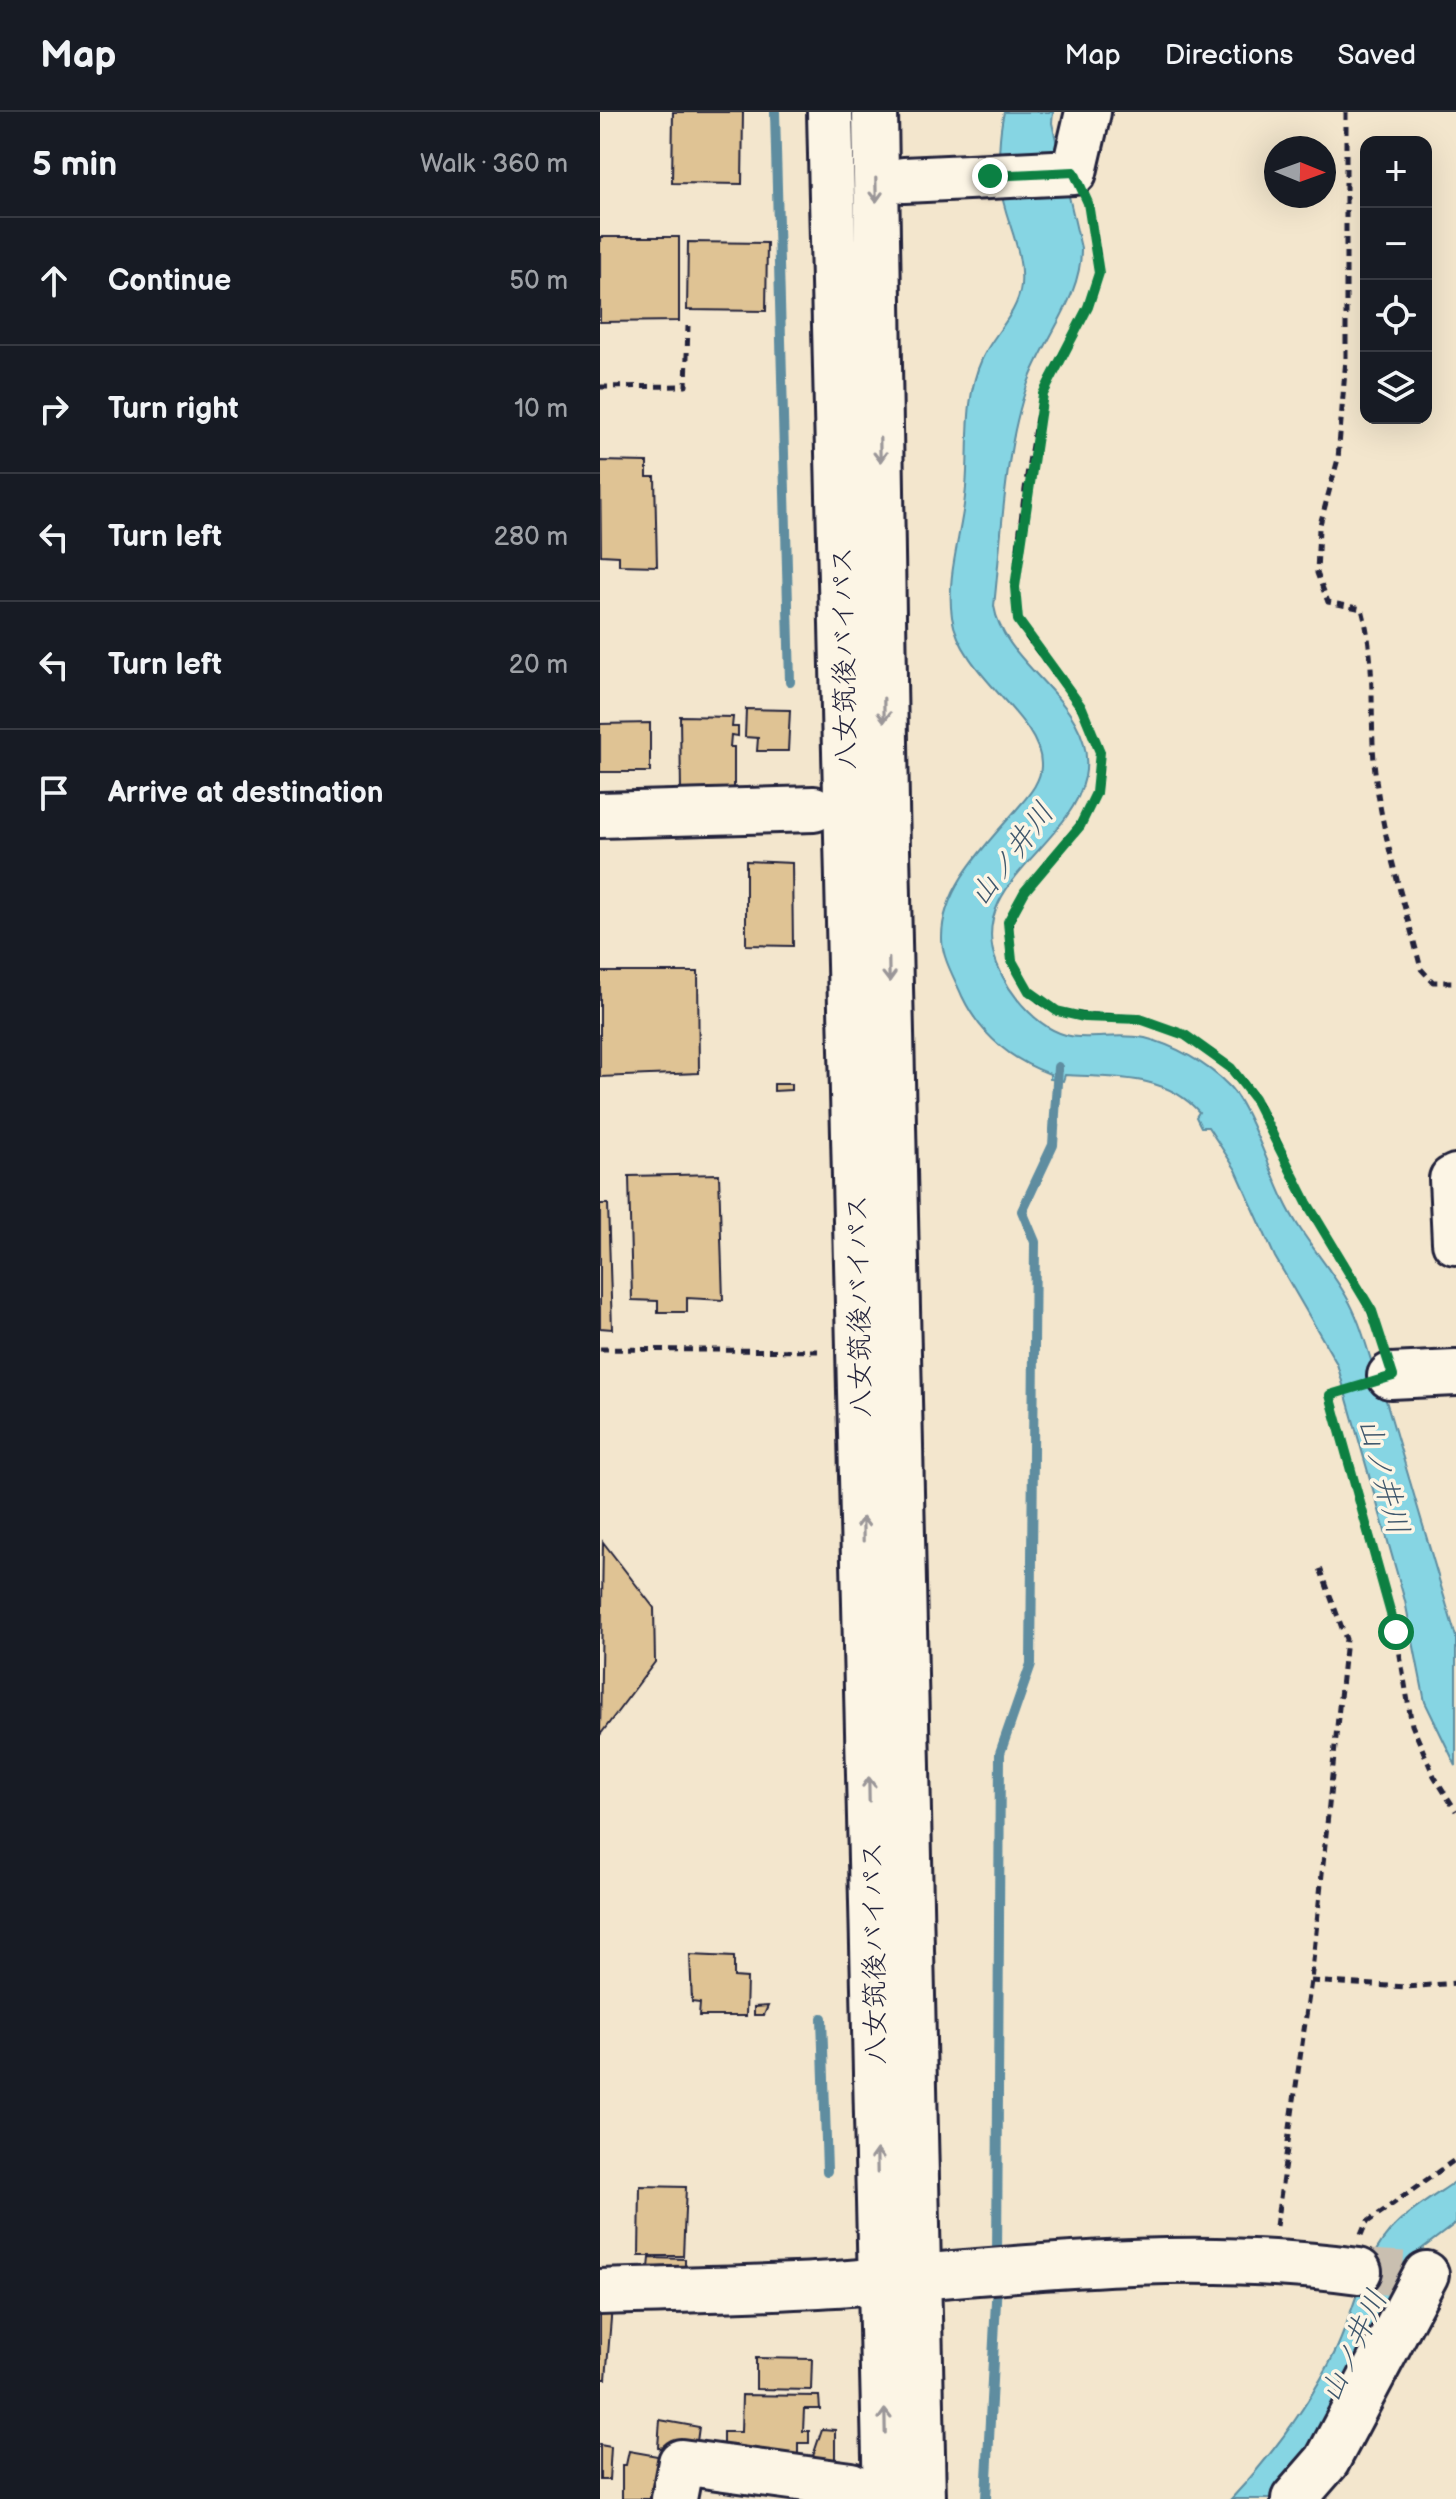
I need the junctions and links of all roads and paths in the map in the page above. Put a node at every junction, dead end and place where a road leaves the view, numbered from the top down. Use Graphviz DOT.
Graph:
graph roads {
  1 [pos="830,112"];
  2 [pos="875,112"];
  3 [pos="1088,112"];
  4 [pos="1346,112"];
  5 [pos="1074,172"];
  6 [pos="904,180"];
  7 [pos="688,326"];
  8 [pos="600,387"];
  9 [pos="814,809"];
  10 [pos="600,815"];
  11 [pos="1456,982"];
  12 [pos="1456,1177"];
  13 [pos="1455,1242"];
  14 [pos="600,1349"];
  15 [pos="825,1351"];
  16 [pos="1456,1373"];
  17 [pos="1392,1376"];
  18 [pos="1320,1568"];
  19 [pos="1456,1811"];
  20 [pos="1311,1981"];
  21 [pos="1456,1983"];
  22 [pos="1456,2159"];
  23 [pos="1271,2263"];
  24 [pos="1355,2271"];
  25 [pos="1431,2274"];
  26 [pos="901,2278"];
  27 [pos="600,2292"];
  28 [pos="868,2492"];
  29 [pos="674,2499"];
  30 [pos="923,2499"];
  31 [pos="1294,2499"];
  26 -- 1 [label="main road, 八女筑後バイパス, one-way"];
  2 -- 26 [label="main road, 八女筑後バイパス, one-way"];
  3 -- 5 [label="main road"];
  4 -- 11 [label="path"];
  5 -- 6 [label="main road"];
  5 -- 17 [label="path"];
  7 -- 8 [label="path"];
  9 -- 10 [label="main road"];
  12 -- 13 [label="main road"];
  14 -- 15 [label="path"];
  16 -- 17 [label="main road"];
  17 -- 19 [label="path"];
  18 -- 20 [label="path"];
  20 -- 21 [label="path"];
  20 -- 23 [label="path"];
  22 -- 24 [label="path"];
  23 -- 24 [label="main road"];
  23 -- 26 [label="main road"];
  25 -- 31 [label="main road"];
  26 -- 27 [label="main road"];
  28 -- 26 [label="main road, 八女筑後バイパス, one-way"];
  26 -- 30 [label="main road, 八女筑後バイパス"];
  28 -- 29 [label="main road"];
}
